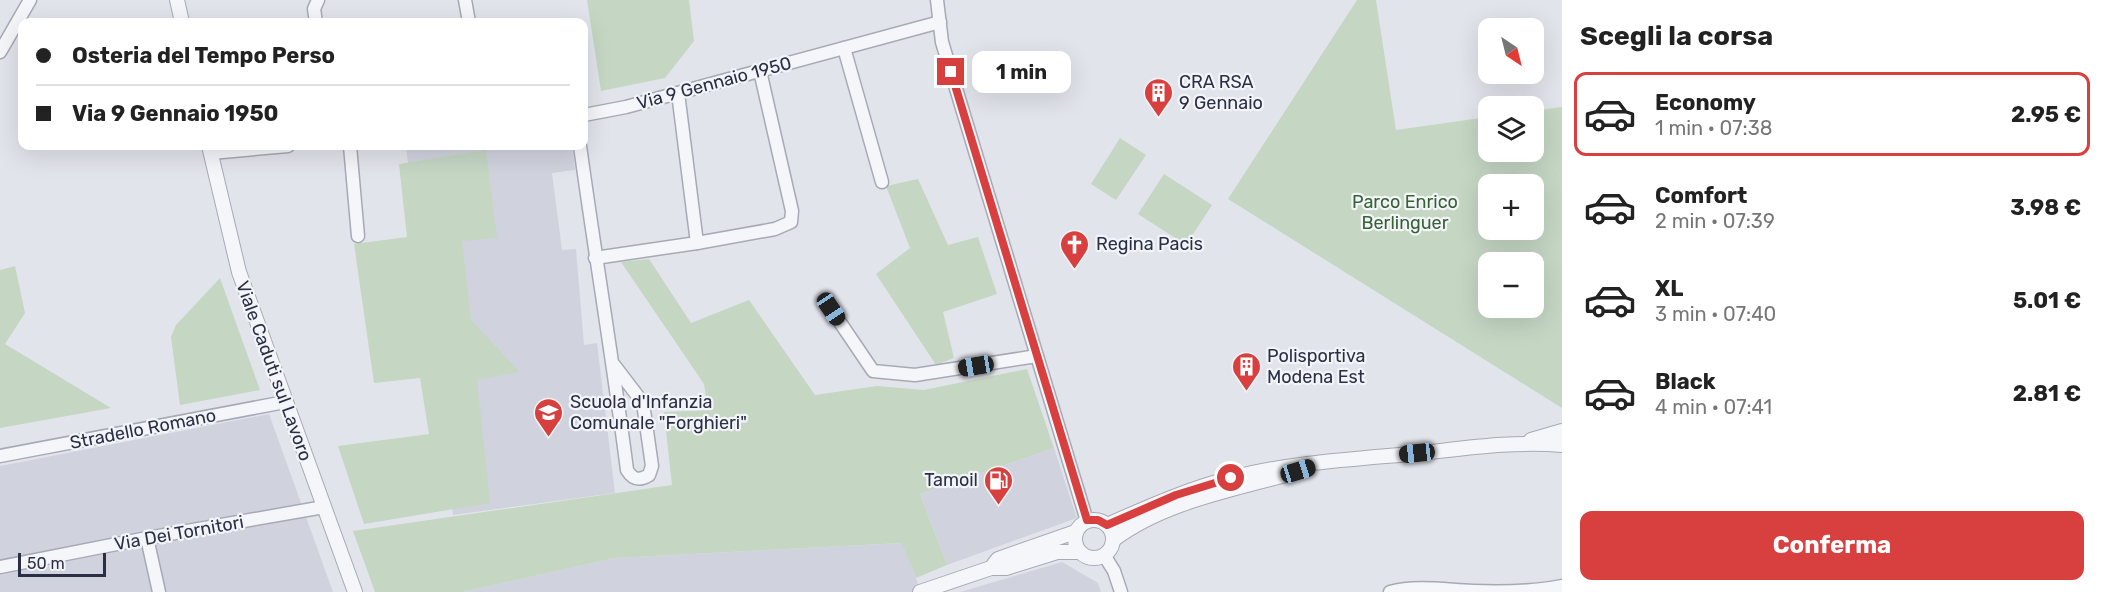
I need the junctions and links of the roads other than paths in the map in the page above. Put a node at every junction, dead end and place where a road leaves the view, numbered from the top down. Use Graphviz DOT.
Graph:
graph roads {
  1 [pos="30,0"];
  2 [pos="177,0"];
  3 [pos="318,0"];
  4 [pos="465,0"];
  5 [pos="937,0"];
  6 [pos="20,18"];
  7 [pos="181,18"];
  8 [pos="315,18"];
  9 [pos="467,18"];
  10 [pos="18,21"];
  11 [pos="940,22"];
  12 [pos="844,48"];
  13 [pos="0,52"];
  14 [pos="760,71"];
  15 [pos="678,93"];
  16 [pos="588,114"];
  17 [pos="210,150"];
  18 [pos="350,150"];
  19 [pos="581,150"];
  20 [pos="882,182"];
  21 [pos="358,236"];
  22 [pos="697,243"];
  23 [pos="595,258"];
  24 [pos="831,309"];
  25 [pos="1037,356"];
  26 [pos="614,365"];
  27 [pos="285,402"];
  28 [pos="1562,431"];
  29 [pos="1521,443"];
  30 [pos="1562,445"];
  31 [pos="0,456"];
  32 [pos="1330,462"];
  33 [pos="324,507"];
  34 [pos="1087,520"];
  35 [pos="1107,525"];
  36 [pos="1075,532"];
  37 [pos="147,538"];
  38 [pos="1113,540"];
  39 [pos="1079,552"];
  40 [pos="1104,555"];
  41 [pos="0,567"];
  42 [pos="991,568"];
  43 [pos="1559,585"];
  44 [pos="159,592"];
  45 [pos="355,592"];
  46 [pos="920,592"];
  47 [pos="1121,592"];
  48 [pos="1390,592"];
  1 -- 6 [label="street"];
  2 -- 7 [label="street"];
  3 -- 8 [label="street"];
  4 -- 9 [label="street"];
  5 -- 11 [label="street"];
  10 -- 13 [label="street"];
  11 -- 12 [label="street, Via 9 Gennaio 1950"];
  11 -- 25 [label="street"];
  12 -- 14 [label="street, Via 9 Gennaio 1950"];
  12 -- 20 [label="street"];
  14 -- 15 [label="street, Via 9 Gennaio 1950"];
  14 -- 22 [label="street"];
  15 -- 16 [label="street, Via 9 Gennaio 1950"];
  15 -- 22 [label="street"];
  17 -- 27 [label="street, Viale Caduti sul Lavoro"];
  18 -- 21 [label="street"];
  19 -- 23 [label="street"];
  22 -- 23 [label="street"];
  23 -- 26 [label="street"];
  24 -- 25 [label="street"];
  25 -- 34 [label="street"];
  26 -- 26 [label="street"];
  27 -- 31 [label="street, Stradello Romano"];
  27 -- 33 [label="street, Viale Caduti sul Lavoro"];
  28 -- 29 [label="street"];
  29 -- 30 [label="street"];
  29 -- 32 [label="street"];
  32 -- 35 [label="street"];
  32 -- 38 [label="street"];
  33 -- 37 [label="street, Via Dei Tornitori"];
  33 -- 45 [label="street, Viale Caduti sul Lavoro"];
  34 -- 35 [label="street"];
  34 -- 36 [label="street"];
  35 -- 38 [label="street"];
  36 -- 39 [label="street"];
  36 -- 42 [label="street"];
  37 -- 41 [label="street, Via Dei Tornitori"];
  37 -- 44 [label="street"];
  38 -- 40 [label="street"];
  39 -- 40 [label="street"];
  39 -- 42 [label="street"];
  40 -- 47 [label="street"];
  42 -- 46 [label="street"];
  43 -- 48 [label="street"];
}
